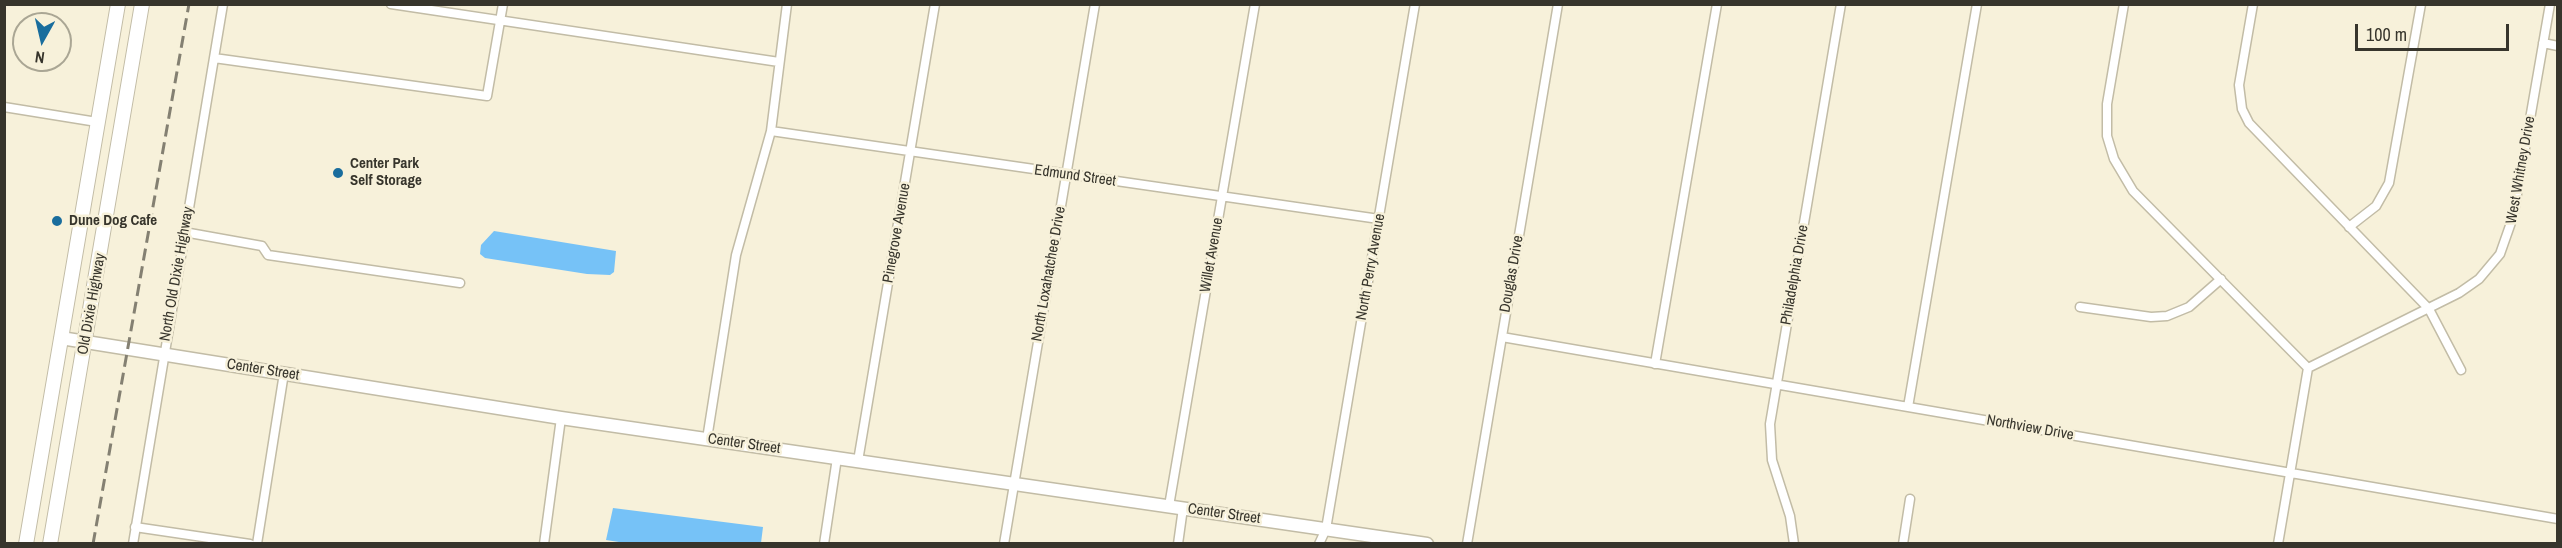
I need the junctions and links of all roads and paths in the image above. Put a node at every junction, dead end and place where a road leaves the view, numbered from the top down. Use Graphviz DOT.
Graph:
graph roads {
  1 [pos="117,4"];
  2 [pos="142,4"];
  3 [pos="223,4"];
  4 [pos="391,4"];
  5 [pos="503,4"];
  6 [pos="787,4"];
  7 [pos="936,4"];
  8 [pos="1095,4"];
  9 [pos="1255,4"];
  10 [pos="1415,4"];
  11 [pos="1558,4"];
  12 [pos="1717,4"];
  13 [pos="1841,4"];
  14 [pos="1977,4"];
  15 [pos="2124,4"];
  16 [pos="2253,4"];
  17 [pos="2421,4"];
  18 [pos="2550,4"];
  19 [pos="501,19"];
  20 [pos="2543,43"];
  21 [pos="2558,46"];
  22 [pos="214,58"];
  23 [pos="780,62"];
  24 [pos="4,107"];
  25 [pos="97,122"];
  26 [pos="771,131"];
  27 [pos="910,153"];
  28 [pos="1066,175"];
  29 [pos="1222,197"];
  30 [pos="1379,219"];
  31 [pos="2349,227"];
  32 [pos="184,232"];
  33 [pos="2221,279"];
  34 [pos="460,283"];
  35 [pos="2080,307"];
  36 [pos="2428,309"];
  37 [pos="1502,337"];
  38 [pos="61,338"];
  39 [pos="86,341"];
  40 [pos="163,354"];
  41 [pos="1655,364"];
  42 [pos="2308,368"];
  43 [pos="2461,370"];
  44 [pos="284,373"];
  45 [pos="1776,384"];
  46 [pos="1908,407"];
  47 [pos="561,418"];
  48 [pos="707,439"];
  49 [pos="837,458"];
  50 [pos="858,461"];
  51 [pos="2290,473"];
  52 [pos="1013,484"];
  53 [pos="1910,499"];
  54 [pos="1169,506"];
  55 [pos="1183,508"];
  56 [pos="2558,519"];
  57 [pos="135,527"];
  58 [pos="1326,529"];
  59 [pos="26,543"];
  60 [pos="50,543"];
  61 [pos="133,543"];
  62 [pos="250,543"];
  63 [pos="257,543"];
  64 [pos="544,543"];
  65 [pos="824,543"];
  66 [pos="1004,543"];
  67 [pos="1178,543"];
  68 [pos="1319,543"];
  69 [pos="1427,543"];
  70 [pos="1467,543"];
  71 [pos="1794,543"];
  72 [pos="1903,543"];
  73 [pos="2278,543"];
  1 -- 25 [label="main road, Old Dixie Highway"];
  2 -- 39 [label="main road, Old Dixie Highway"];
  3 -- 22 [label="street, North Old Dixie Highway"];
  4 -- 19 [label="street"];
  5 -- 19 [label="street"];
  6 -- 23 [label="street"];
  7 -- 27 [label="street, Pinegrove Avenue"];
  8 -- 28 [label="street, North Loxahatchee Drive"];
  9 -- 29 [label="street, Willet Avenue"];
  10 -- 30 [label="street, North Perry Avenue"];
  11 -- 37 [label="street, Douglas Drive"];
  12 -- 41 [label="street"];
  13 -- 45 [label="street, Philadelphia Drive"];
  14 -- 46 [label="street"];
  15 -- 33 [label="street"];
  16 -- 31 [label="street"];
  17 -- 31 [label="street"];
  18 -- 20 [label="street, West Whitney Drive"];
  19 -- 22 [label="street"];
  19 -- 23 [label="street"];
  20 -- 21 [label="street"];
  20 -- 36 [label="street, West Whitney Drive"];
  22 -- 32 [label="street, North Old Dixie Highway"];
  23 -- 26 [label="street"];
  24 -- 25 [label="street"];
  25 -- 38 [label="main road, Old Dixie Highway"];
  26 -- 27 [label="street, Edmund Street"];
  26 -- 48 [label="street"];
  27 -- 28 [label="street, Edmund Street"];
  27 -- 50 [label="street, Pinegrove Avenue"];
  28 -- 29 [label="street, Edmund Street"];
  28 -- 52 [label="street, North Loxahatchee Drive"];
  29 -- 30 [label="street, Edmund Street"];
  29 -- 54 [label="street, Willet Avenue"];
  30 -- 58 [label="street, North Perry Avenue"];
  31 -- 36 [label="street"];
  32 -- 34 [label="street"];
  32 -- 40 [label="street, North Old Dixie Highway"];
  33 -- 35 [label="street"];
  33 -- 42 [label="street"];
  36 -- 42 [label="street, West Whitney Drive"];
  36 -- 43 [label="street"];
  37 -- 41 [label="street, Northview Drive"];
  37 -- 70 [label="street, Douglas Drive"];
  38 -- 39 [label="street, Center Street"];
  38 -- 59 [label="main road, Old Dixie Highway"];
  39 -- 40 [label="street, Center Street"];
  39 -- 60 [label="main road, Old Dixie Highway"];
  40 -- 44 [label="street, Center Street"];
  40 -- 57 [label="street, North Old Dixie Highway"];
  41 -- 45 [label="street, Northview Drive"];
  42 -- 51 [label="street"];
  44 -- 47 [label="street, Center Street"];
  44 -- 63 [label="street"];
  45 -- 46 [label="street, Northview Drive"];
  45 -- 71 [label="street, Philadelphia Drive"];
  46 -- 51 [label="street, Northview Drive"];
  47 -- 48 [label="street, Center Street"];
  47 -- 64 [label="street"];
  48 -- 49 [label="street, Center Street"];
  49 -- 50 [label="street, Center Street"];
  49 -- 65 [label="street"];
  50 -- 52 [label="street, Center Street"];
  51 -- 56 [label="street, Northview Drive"];
  51 -- 73 [label="street"];
  52 -- 54 [label="street, Center Street"];
  52 -- 66 [label="street, North Loxahatchee Drive"];
  53 -- 72 [label="street"];
  54 -- 55 [label="street, Center Street"];
  55 -- 58 [label="street, Center Street"];
  55 -- 67 [label="street"];
  57 -- 61 [label="street, North Old Dixie Highway"];
  57 -- 62 [label="street"];
  58 -- 68 [label="street, North Perry Avenue"];
  58 -- 69 [label="street, Center Street"];
}
